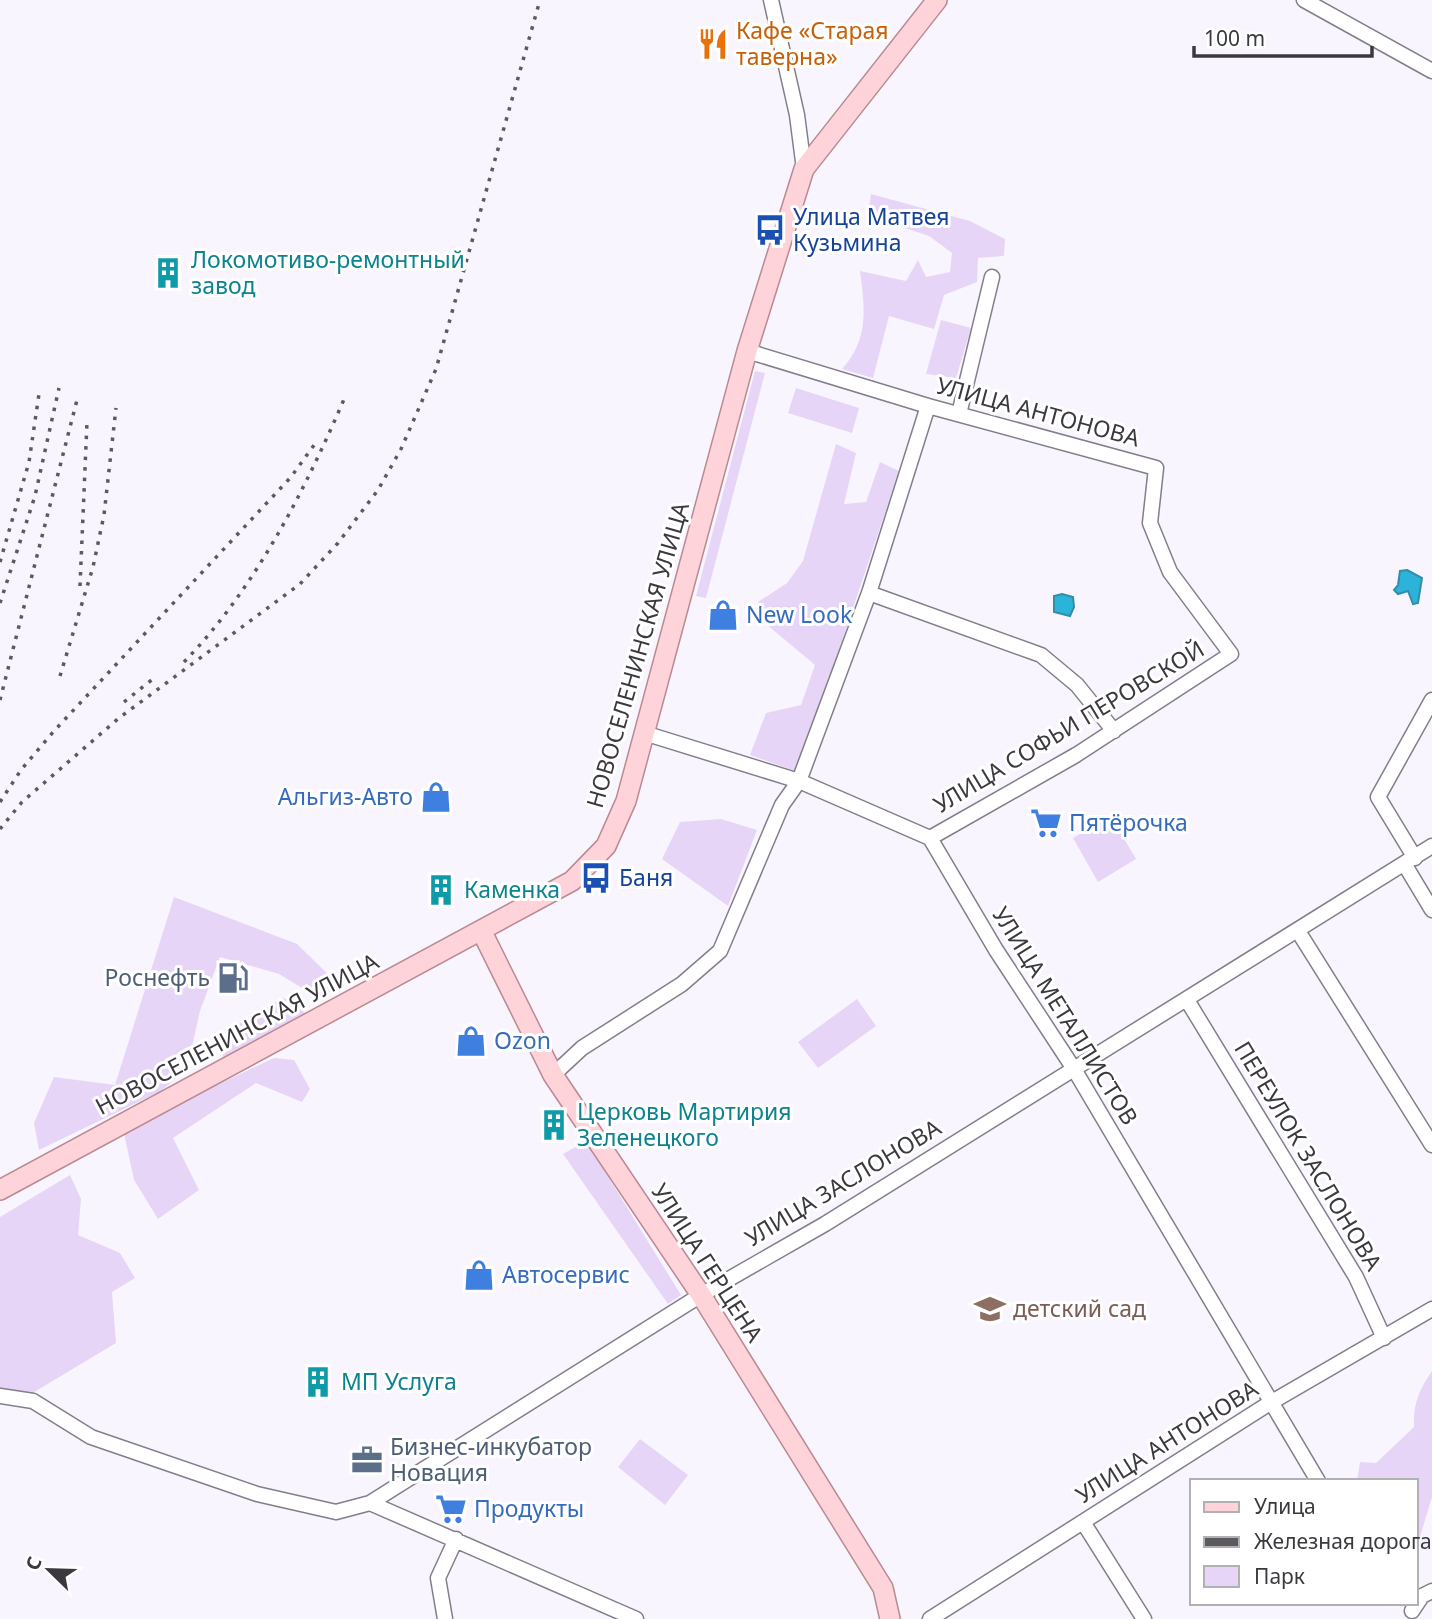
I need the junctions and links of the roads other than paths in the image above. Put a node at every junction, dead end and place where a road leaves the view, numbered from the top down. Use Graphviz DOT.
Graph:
graph roads {
  1 [pos="771,0"];
  2 [pos="937,0"];
  3 [pos="1304,0"];
  4 [pos="1432,71"];
  5 [pos="804,169"];
  6 [pos="992,277"];
  7 [pos="747,351"];
  8 [pos="928,405"];
  9 [pos="959,414"];
  10 [pos="869,593"];
  11 [pos="1231,654"];
  12 [pos="1432,700"];
  13 [pos="1114,731"];
  14 [pos="644,733"];
  15 [pos="799,781"];
  16 [pos="930,838"];
  17 [pos="1432,846"];
  18 [pos="1410,861"];
  19 [pos="1432,910"];
  20 [pos="1298,931"];
  21 [pos="482,932"];
  22 [pos="1187,1000"];
  23 [pos="1074,1069"];
  24 [pos="553,1075"];
  25 [pos="1432,1145"];
  26 [pos="0,1189"];
  27 [pos="701,1295"];
  28 [pos="1432,1309"];
  29 [pos="1384,1338"];
  30 [pos="0,1396"];
  31 [pos="1270,1403"];
  32 [pos="1317,1479"];
  33 [pos="370,1503"];
  34 [pos="1083,1522"];
  35 [pos="456,1539"];
  36 [pos="1432,1591"];
  37 [pos="1418,1601"];
  38 [pos="445,1619"];
  39 [pos="636,1619"];
  40 [pos="890,1619"];
  41 [pos="930,1619"];
  42 [pos="1144,1619"];
  1 -- 5 [label="street"];
  2 -- 5 [label="main road"];
  3 -- 4 [label="street"];
  5 -- 7 [label="main road, НОВОСЕЛЕНИНСКАЯ УЛИЦА"];
  6 -- 9 [label="street"];
  7 -- 8 [label="street, УЛИЦА АНТОНОВА"];
  7 -- 14 [label="main road, НОВОСЕЛЕНИНСКАЯ УЛИЦА"];
  8 -- 9 [label="street, УЛИЦА АНТОНОВА"];
  8 -- 10 [label="street"];
  9 -- 11 [label="street, УЛИЦА АНТОНОВА"];
  10 -- 13 [label="street"];
  10 -- 15 [label="street"];
  11 -- 13 [label="street, УЛИЦА СОФЬИ ПЕРОВСКОЙ"];
  12 -- 18 [label="street"];
  13 -- 16 [label="street, УЛИЦА СОФЬИ ПЕРОВСКОЙ"];
  14 -- 15 [label="street"];
  14 -- 21 [label="main road, НОВОСЕЛЕНИНСКАЯ УЛИЦА"];
  15 -- 16 [label="street"];
  15 -- 24 [label="street"];
  16 -- 23 [label="street, УЛИЦА МЕТАЛЛИСТОВ"];
  17 -- 18 [label="street, УЛИЦА ЗАСЛОНОВА"];
  18 -- 19 [label="street"];
  18 -- 20 [label="street, УЛИЦА ЗАСЛОНОВА"];
  20 -- 22 [label="street, УЛИЦА ЗАСЛОНОВА"];
  20 -- 25 [label="street"];
  21 -- 24 [label="main road, УЛИЦА ГЕРЦЕНА"];
  21 -- 26 [label="main road, НОВОСЕЛЕНИНСКАЯ УЛИЦА"];
  22 -- 23 [label="street, УЛИЦА ЗАСЛОНОВА"];
  22 -- 29 [label="street, ПЕРЕУЛОК ЗАСЛОНОВА"];
  23 -- 27 [label="street, УЛИЦА ЗАСЛОНОВА"];
  23 -- 31 [label="street, УЛИЦА МЕТАЛЛИСТОВ"];
  24 -- 27 [label="main road, УЛИЦА ГЕРЦЕНА"];
  27 -- 33 [label="street, УЛИЦА ЗАСЛОНОВА"];
  27 -- 40 [label="main road, УЛИЦА ГЕРЦЕНА"];
  28 -- 29 [label="street, УЛИЦА АНТОНОВА"];
  29 -- 31 [label="street, УЛИЦА АНТОНОВА"];
  30 -- 33 [label="street, УЛИЦА ЗАСЛОНОВА"];
  31 -- 32 [label="street, УЛИЦА МЕТАЛЛИСТОВ"];
  31 -- 34 [label="street, УЛИЦА АНТОНОВА"];
  33 -- 35 [label="street"];
  34 -- 41 [label="street, УЛИЦА АНТОНОВА"];
  34 -- 42 [label="street"];
  35 -- 38 [label="street"];
  35 -- 39 [label="street"];
  36 -- 37 [label="street"];
}
